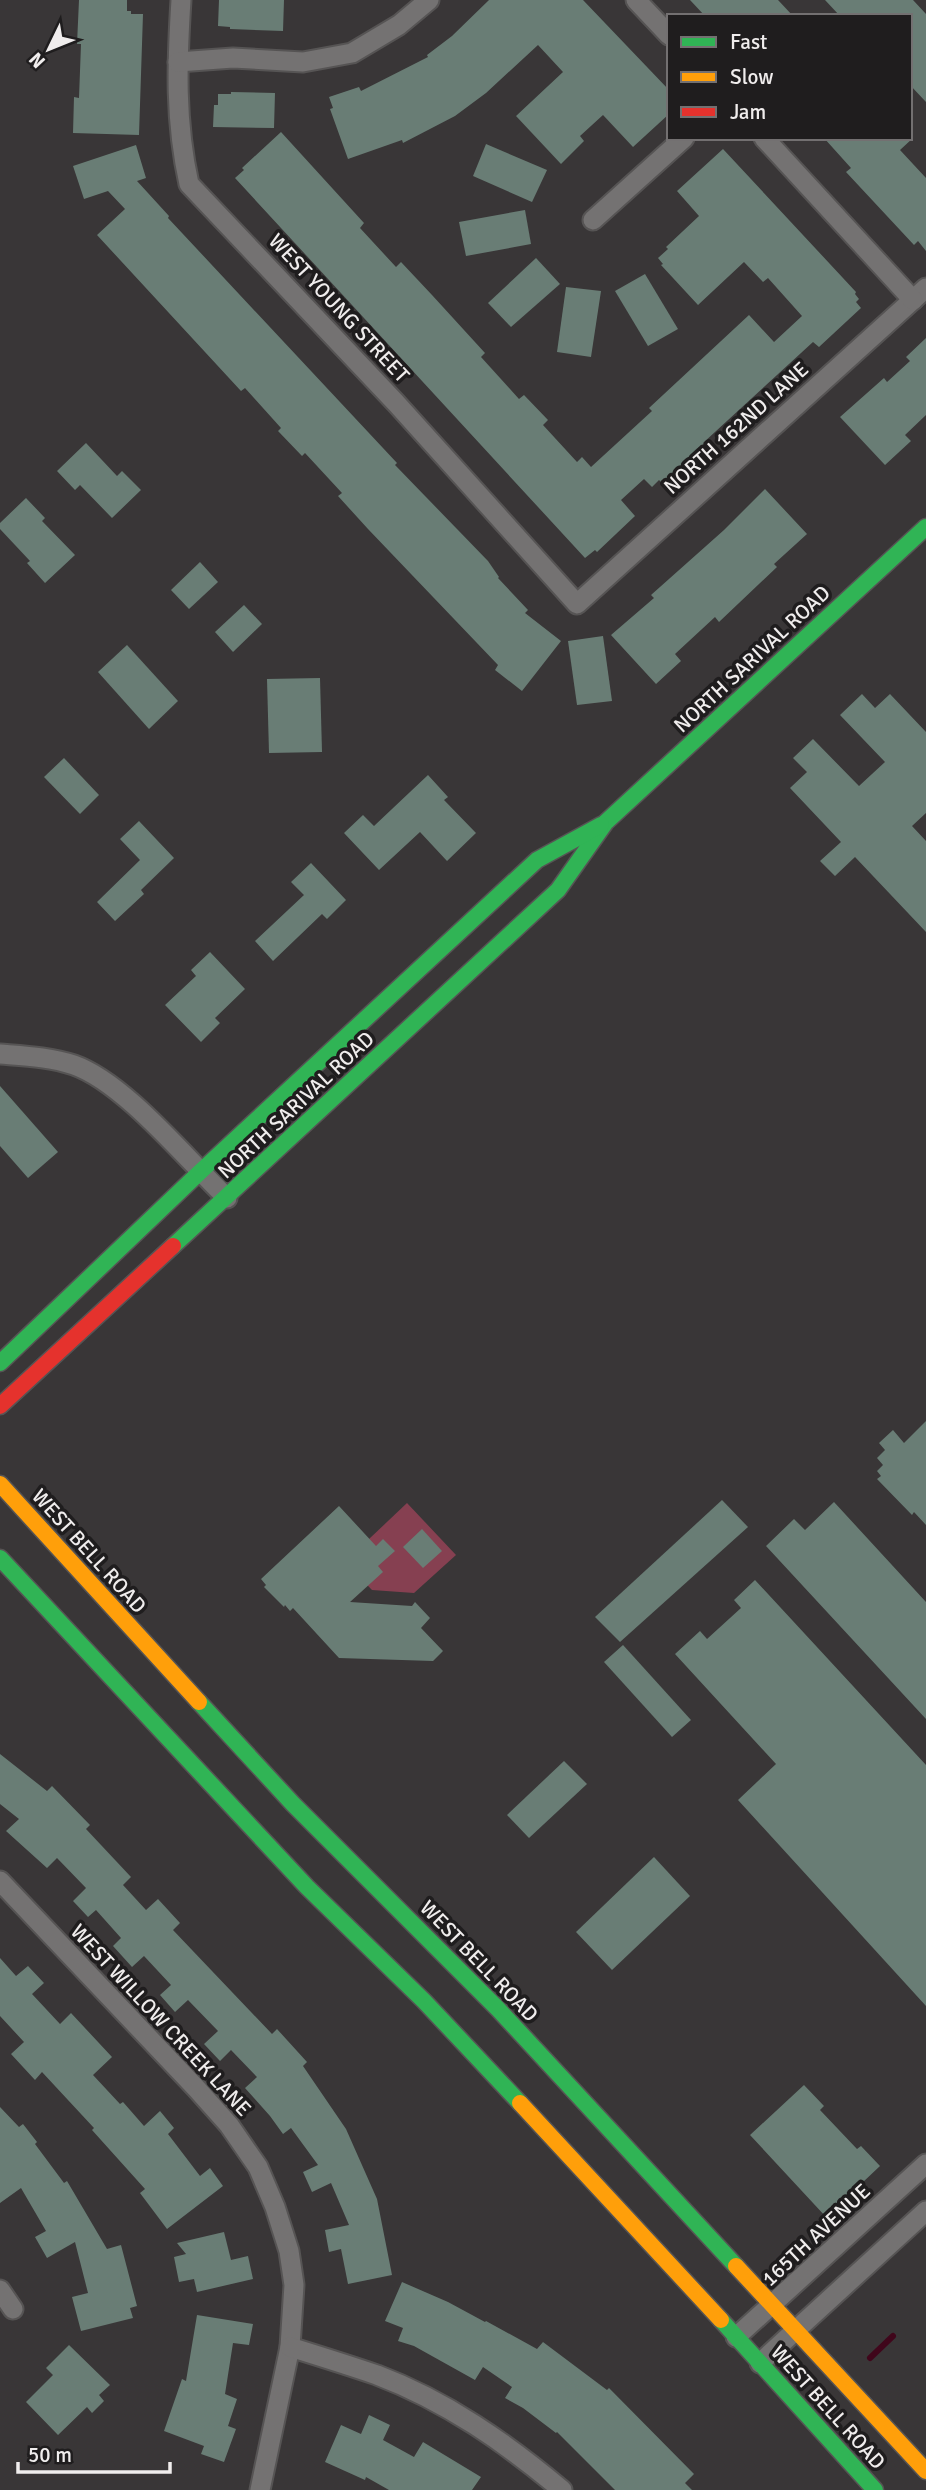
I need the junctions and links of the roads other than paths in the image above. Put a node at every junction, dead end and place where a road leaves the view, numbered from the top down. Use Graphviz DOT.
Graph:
graph roads {
  1 [pos="181,0"];
  2 [pos="429,0"];
  3 [pos="636,0"];
  4 [pos="667,33"];
  5 [pos="178,62"];
  6 [pos="682,140"];
  7 [pos="766,140"];
  8 [pos="593,220"];
  9 [pos="920,294"];
  10 [pos="926,527"];
  11 [pos="577,604"];
  12 [pos="607,822"];
  13 [pos="0,1054"];
  14 [pos="200,1172"];
  15 [pos="227,1198"];
  16 [pos="0,1363"];
  17 [pos="0,1406"];
  18 [pos="0,1484"];
  19 [pos="0,1558"];
  20 [pos="0,1881"];
  21 [pos="926,2164"];
  22 [pos="926,2211"];
  23 [pos="0,2290"];
  24 [pos="773,2306"];
  25 [pos="13,2309"];
  26 [pos="795,2330"];
  27 [pos="736,2337"];
  28 [pos="290,2347"];
  29 [pos="760,2363"];
  30 [pos="926,2470"];
  31 [pos="260,2490"];
  32 [pos="562,2490"];
  33 [pos="875,2490"];
  1 -- 5 [label="street, WEST YOUNG STREET"];
  2 -- 5 [label="street"];
  3 -- 4 [label="street"];
  5 -- 11 [label="street, WEST YOUNG STREET"];
  6 -- 8 [label="street"];
  7 -- 9 [label="street"];
  9 -- 11 [label="street, NORTH 162ND LANE"];
  10 -- 12 [label="main road, NORTH SARIVAL ROAD"];
  12 -- 14 [label="main road, NORTH SARIVAL ROAD"];
  12 -- 15 [label="main road, NORTH SARIVAL ROAD"];
  13 -- 14 [label="street"];
  14 -- 15 [label="street"];
  14 -- 16 [label="main road, NORTH SARIVAL ROAD"];
  15 -- 17 [label="main road, NORTH SARIVAL ROAD"];
  18 -- 24 [label="main road, WEST BELL ROAD"];
  19 -- 27 [label="main road, WEST BELL ROAD"];
  20 -- 28 [label="street, WEST WILLOW CREEK LANE"];
  21 -- 24 [label="street, 165TH AVENUE"];
  22 -- 26 [label="street"];
  23 -- 25 [label="street"];
  24 -- 26 [label="main road, WEST BELL ROAD"];
  24 -- 27 [label="street, 165TH AVENUE"];
  26 -- 29 [label="street"];
  26 -- 30 [label="main road, WEST BELL ROAD"];
  27 -- 29 [label="main road, WEST BELL ROAD"];
  28 -- 31 [label="street, WEST WILLOW CREEK LANE"];
  28 -- 32 [label="street"];
  29 -- 33 [label="main road, WEST BELL ROAD"];
}
